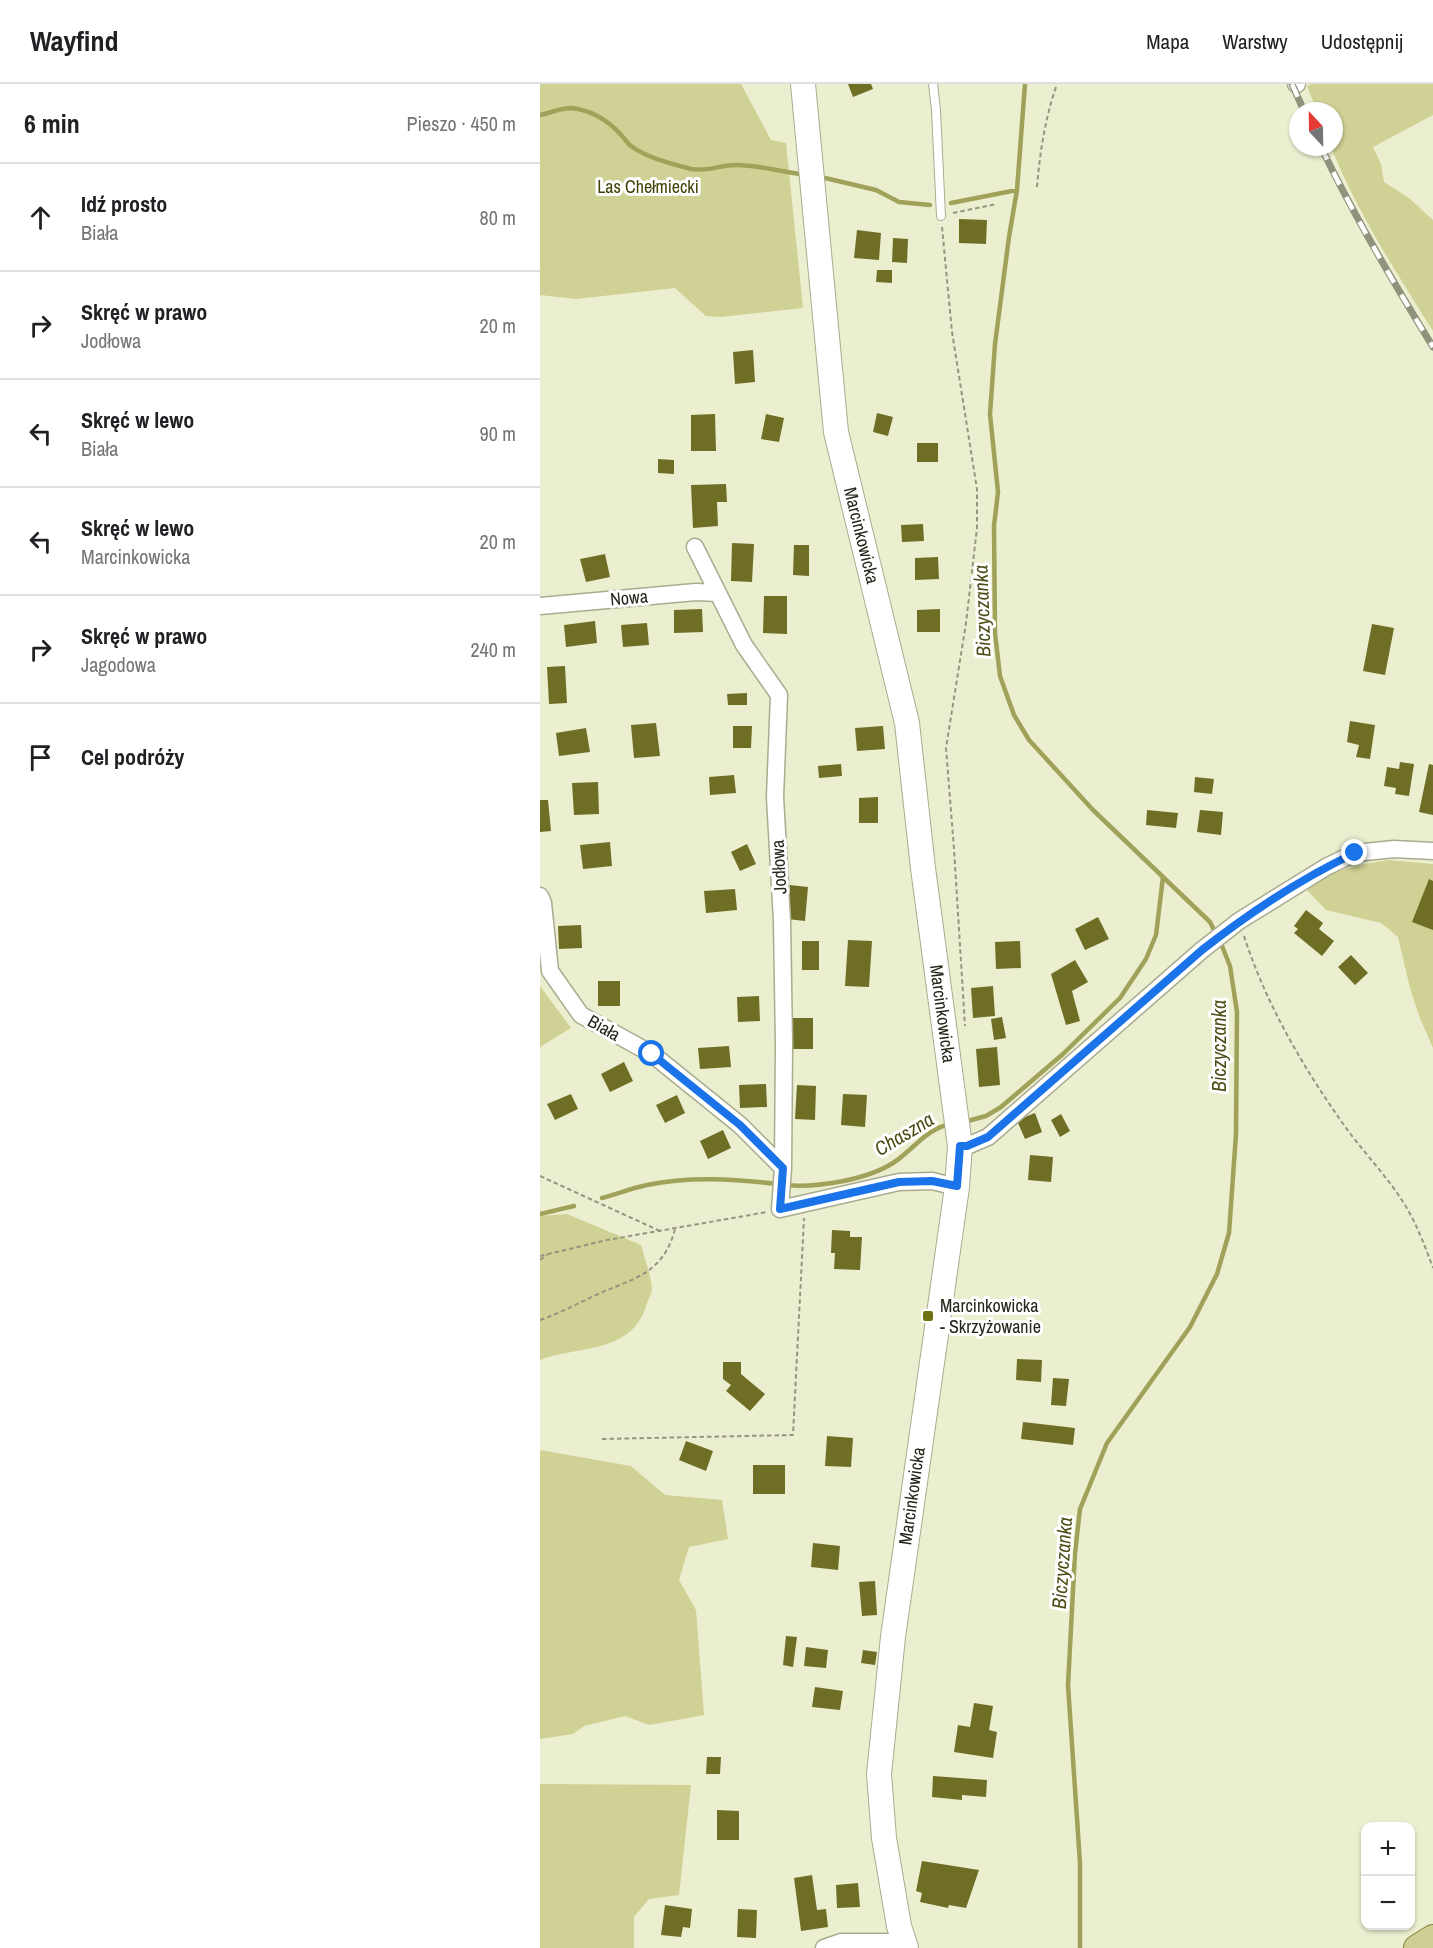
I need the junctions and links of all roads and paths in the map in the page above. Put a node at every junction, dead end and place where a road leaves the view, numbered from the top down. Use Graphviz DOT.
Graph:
graph roads {
  1 [pos="803,84"];
  2 [pos="933,84"];
  3 [pos="1057,84"];
  4 [pos="1037,187"];
  5 [pos="997,204"];
  6 [pos="940,216"];
  7 [pos="695,547"];
  8 [pos="718,593"];
  9 [pos="540,606"];
  10 [pos="1433,851"];
  11 [pos="540,896"];
  12 [pos="1237,922"];
  13 [pos="965,1026"];
  14 [pos="958,1131"];
  15 [pos="540,1176"];
  16 [pos="957,1186"];
  17 [pos="782,1187"];
  18 [pos="805,1204"];
  19 [pos="675,1229"];
  20 [pos="662,1232"];
  21 [pos="540,1258"];
  22 [pos="1433,1268"];
  23 [pos="540,1320"];
  24 [pos="602,1439"];
  25 [pos="1433,1938"];
  26 [pos="905,1945"];
  27 [pos="824,1948"];
  28 [pos="1417,1948"];
  1 -- 14 [label="street, Marcinkowicka"];
  2 -- 6 [label="lane"];
  3 -- 4 [label="path"];
  5 -- 6 [label="path"];
  6 -- 13 [label="path"];
  7 -- 8 [label="street, Jodłowa"];
  8 -- 9 [label="street, Nowa"];
  8 -- 17 [label="street, Jodłowa"];
  10 -- 12 [label="street"];
  11 -- 17 [label="street, Biała"];
  12 -- 14 [label="street"];
  12 -- 22 [label="path"];
  14 -- 16 [label="street, Marcinkowicka"];
  15 -- 20 [label="path"];
  16 -- 18 [label="street"];
  16 -- 26 [label="street, Marcinkowicka"];
  17 -- 18 [label="street"];
  17 -- 19 [label="path"];
  18 -- 24 [label="path"];
  19 -- 20 [label="path"];
  19 -- 23 [label="path"];
  20 -- 21 [label="path"];
  25 -- 28 [label="main road"];
  26 -- 27 [label="street"];
}
